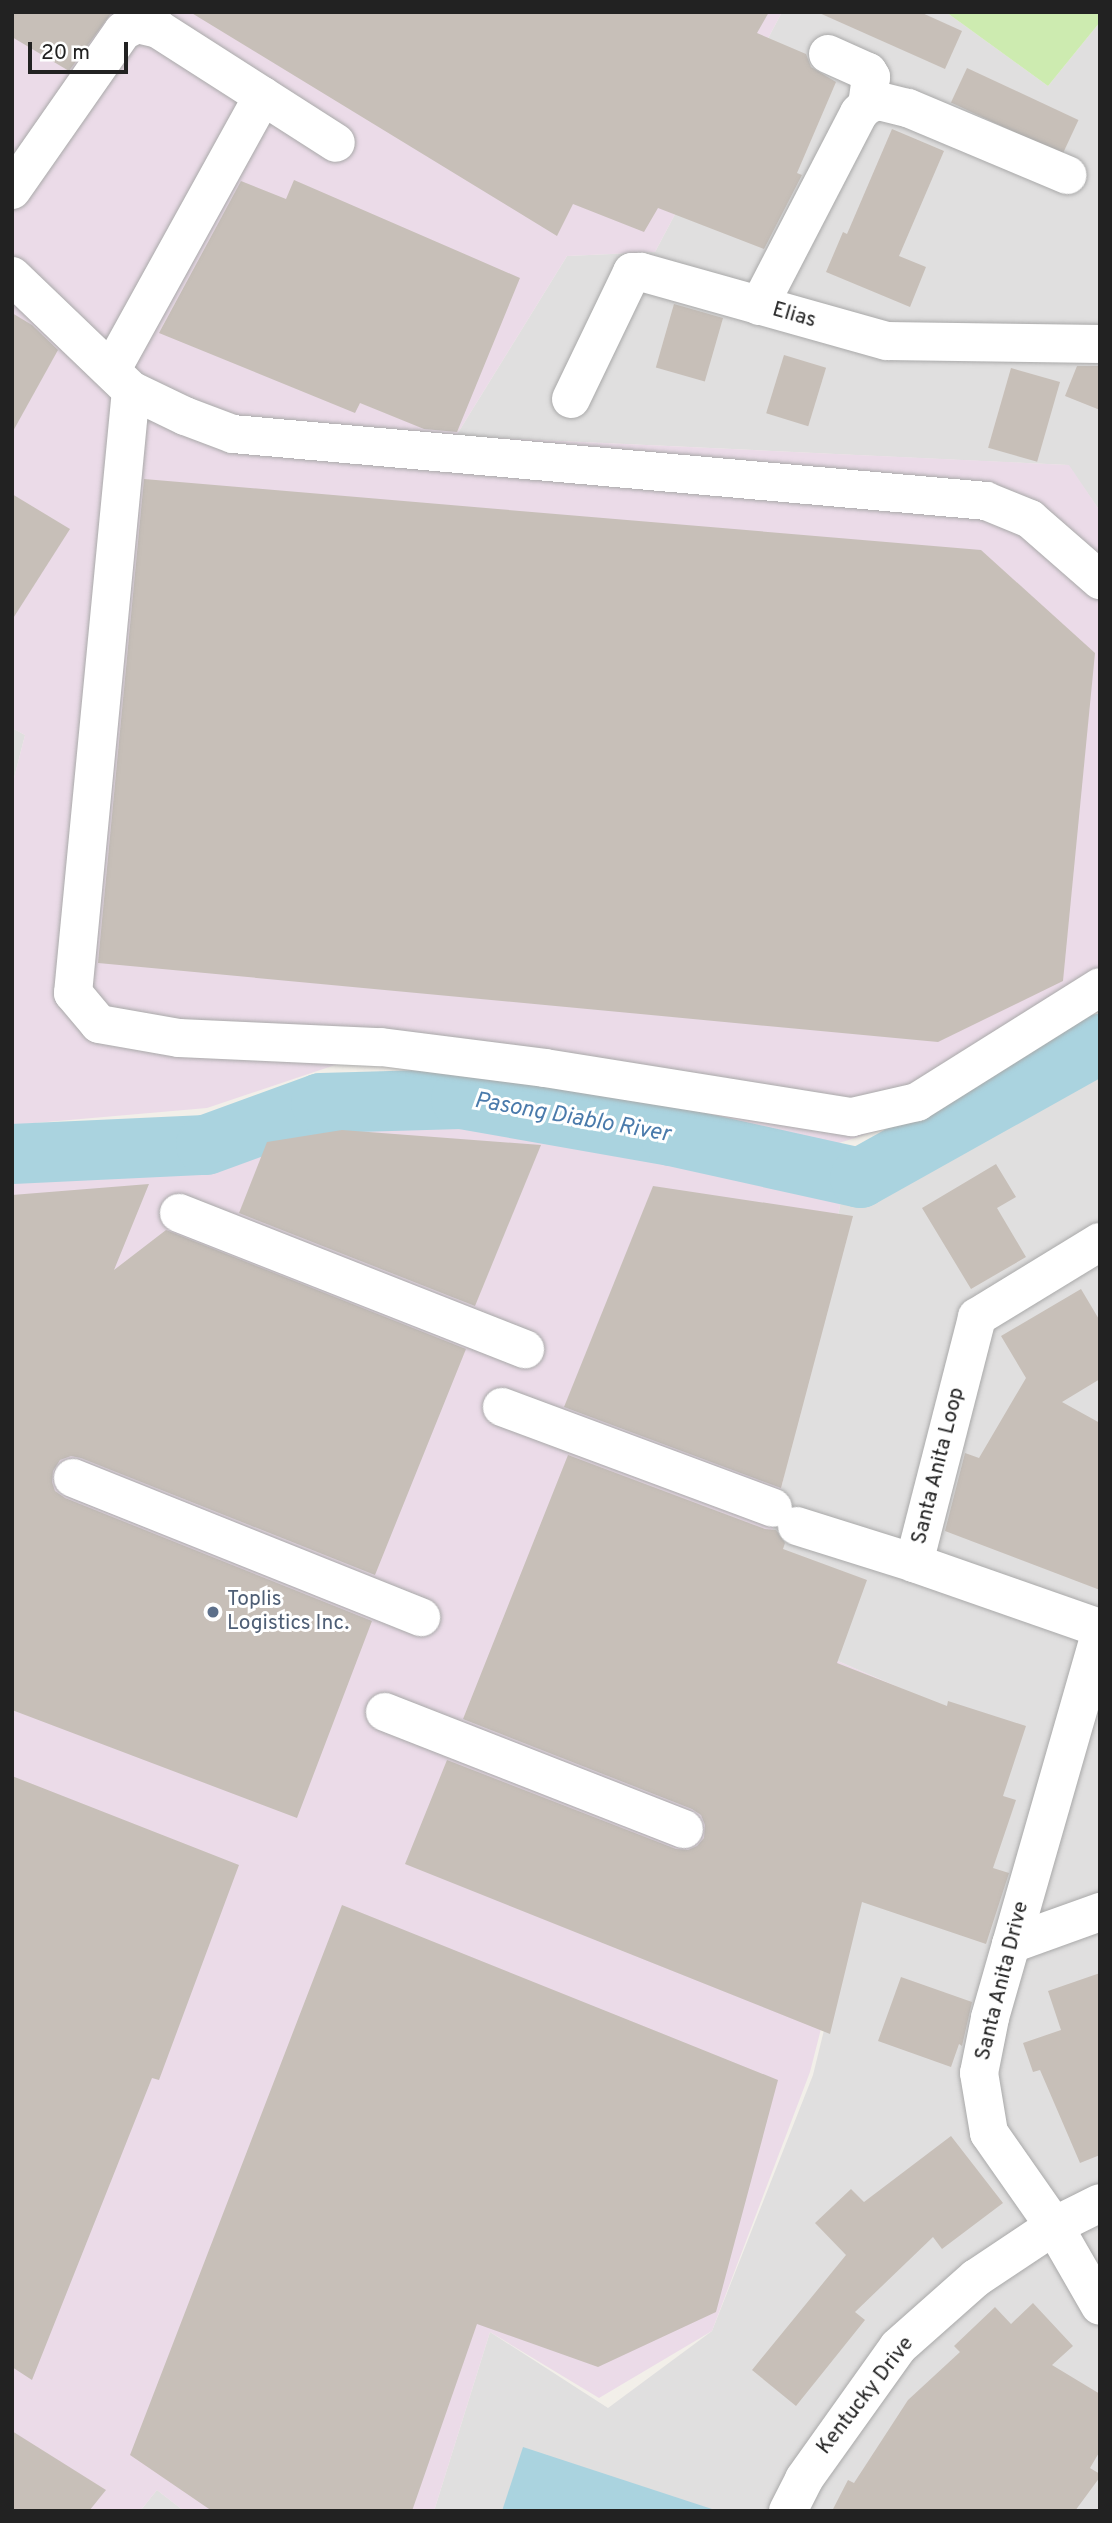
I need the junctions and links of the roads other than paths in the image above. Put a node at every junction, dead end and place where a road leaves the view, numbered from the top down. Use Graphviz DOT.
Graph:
graph roads {
  1 [pos="828,54"];
  2 [pos="263,96"];
  3 [pos="867,105"];
  4 [pos="336,143"];
  5 [pos="1066,175"];
  6 [pos="12,190"];
  7 [pos="12,276"];
  8 [pos="759,306"];
  9 [pos="1100,344"];
  10 [pos="122,380"];
  11 [pos="571,399"];
  12 [pos="1100,580"];
  13 [pos="1100,987"];
  14 [pos="179,1213"];
  15 [pos="1099,1243"];
  16 [pos="525,1349"];
  17 [pos="502,1407"];
  18 [pos="73,1478"];
  19 [pos="914,1563"];
  20 [pos="421,1617"];
  21 [pos="1100,1628"];
  22 [pos="1100,1634"];
  23 [pos="385,1712"];
  24 [pos="684,1829"];
  25 [pos="1100,1912"];
  26 [pos="1011,1944"];
  27 [pos="1100,2203"];
  28 [pos="1054,2226"];
  29 [pos="1100,2306"];
  30 [pos="788,2511"];
  1 -- 3 [label="street"];
  2 -- 4 [label="street"];
  2 -- 6 [label="street"];
  2 -- 10 [label="street"];
  3 -- 5 [label="street"];
  3 -- 8 [label="street"];
  7 -- 10 [label="street"];
  8 -- 9 [label="street, Elias"];
  8 -- 11 [label="street, Elias"];
  10 -- 12 [label="street"];
  10 -- 13 [label="street"];
  14 -- 16 [label="street"];
  15 -- 19 [label="street, Santa Anita Loop"];
  17 -- 19 [label="street"];
  18 -- 20 [label="street"];
  19 -- 21 [label="street, Santa Anita Loop"];
  22 -- 26 [label="street, Santa Anita Drive"];
  23 -- 24 [label="street"];
  25 -- 26 [label="street"];
  26 -- 28 [label="street, Santa Anita Drive"];
  27 -- 28 [label="street, Kentucky Drive"];
  28 -- 29 [label="street, Santa Anita Drive"];
  28 -- 30 [label="street, Kentucky Drive"];
}
